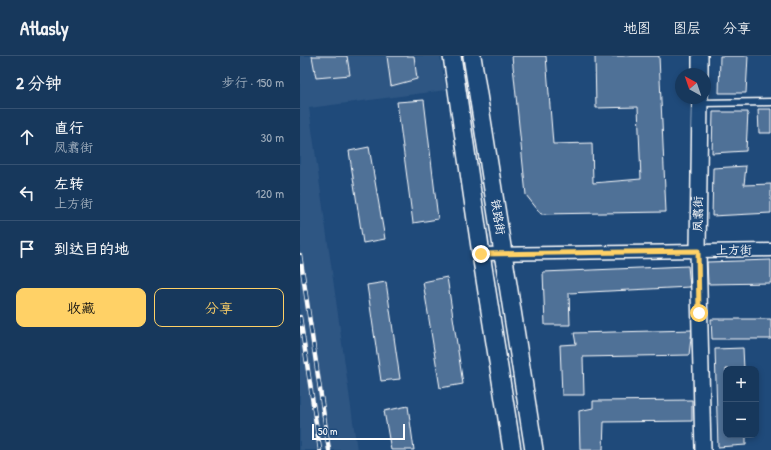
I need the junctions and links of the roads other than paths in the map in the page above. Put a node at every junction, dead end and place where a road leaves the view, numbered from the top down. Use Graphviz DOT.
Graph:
graph roads {
  1 [pos="452,56"];
  2 [pos="472,56"];
  3 [pos="700,56"];
  4 [pos="700,68"];
  5 [pos="711,100"];
  6 [pos="771,102"];
  7 [pos="700,104"];
  8 [pos="771,250"];
  9 [pos="698,251"];
  10 [pos="481,254"];
  11 [pos="503,254"];
  12 [pos="512,450"];
  13 [pos="534,450"];
  14 [pos="703,450"];
  1 -- 10 [label="main road, 铁路街"];
  2 -- 11 [label="main road, 铁路街"];
  3 -- 4 [label="street"];
  5 -- 6 [label="lane"];
  7 -- 9 [label="street, 凤翥街"];
  8 -- 9 [label="street, 上方街"];
  9 -- 11 [label="street, 上方街"];
  9 -- 14 [label="street, 凤翥街"];
  10 -- 11 [label="street, 上方街"];
  10 -- 12 [label="main road, 铁路街"];
  11 -- 13 [label="main road, 铁路街"];
}
